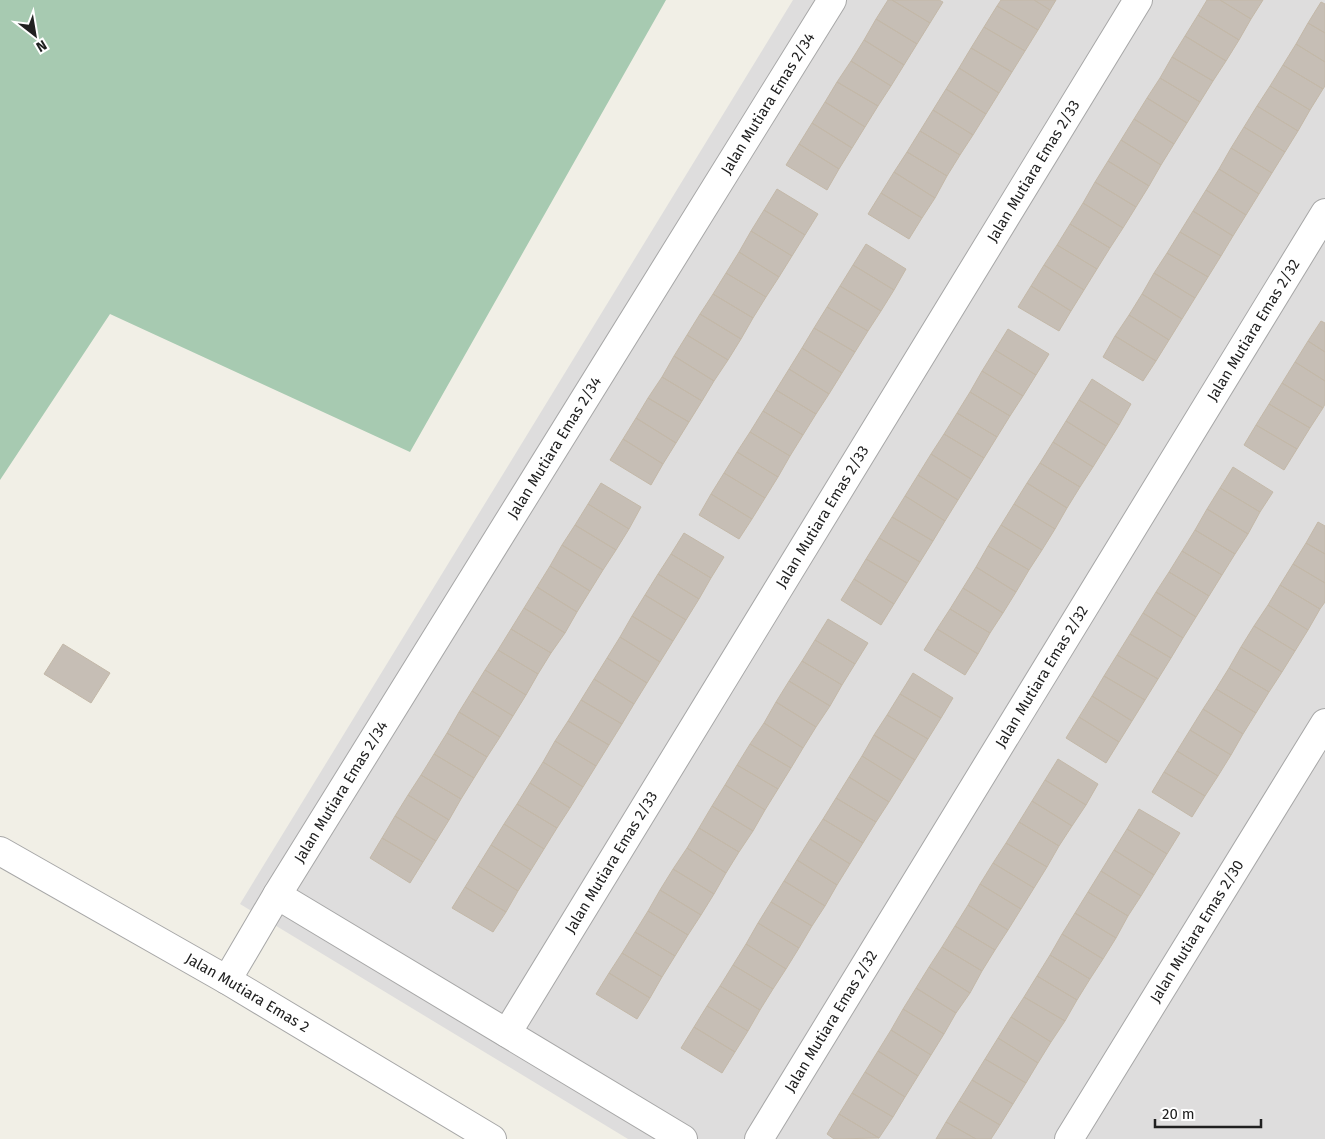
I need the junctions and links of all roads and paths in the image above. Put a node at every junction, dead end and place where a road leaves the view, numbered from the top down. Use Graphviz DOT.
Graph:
graph roads {
  1 [pos="832,0"];
  2 [pos="1138,0"];
  3 [pos="1325,214"];
  4 [pos="1325,723"];
  5 [pos="0,851"];
  6 [pos="277,895"];
  7 [pos="227,980"];
  8 [pos="506,1033"];
  9 [pos="492,1139"];
  10 [pos="683,1139"];
  11 [pos="759,1139"];
  12 [pos="1069,1139"];
  1 -- 6 [label="street, Jalan Mutiara Emas 2/34"];
  2 -- 8 [label="street, Jalan Mutiara Emas 2/33"];
  3 -- 11 [label="street, Jalan Mutiara Emas 2/32"];
  4 -- 12 [label="street, Jalan Mutiara Emas 2/30"];
  5 -- 7 [label="street, Jalan Mutiara Emas 2"];
  6 -- 7 [label="street, Jalan Mutiara Emas 2/34"];
  6 -- 8 [label="street"];
  7 -- 9 [label="street, Jalan Mutiara Emas 2"];
  8 -- 10 [label="street"];
}
